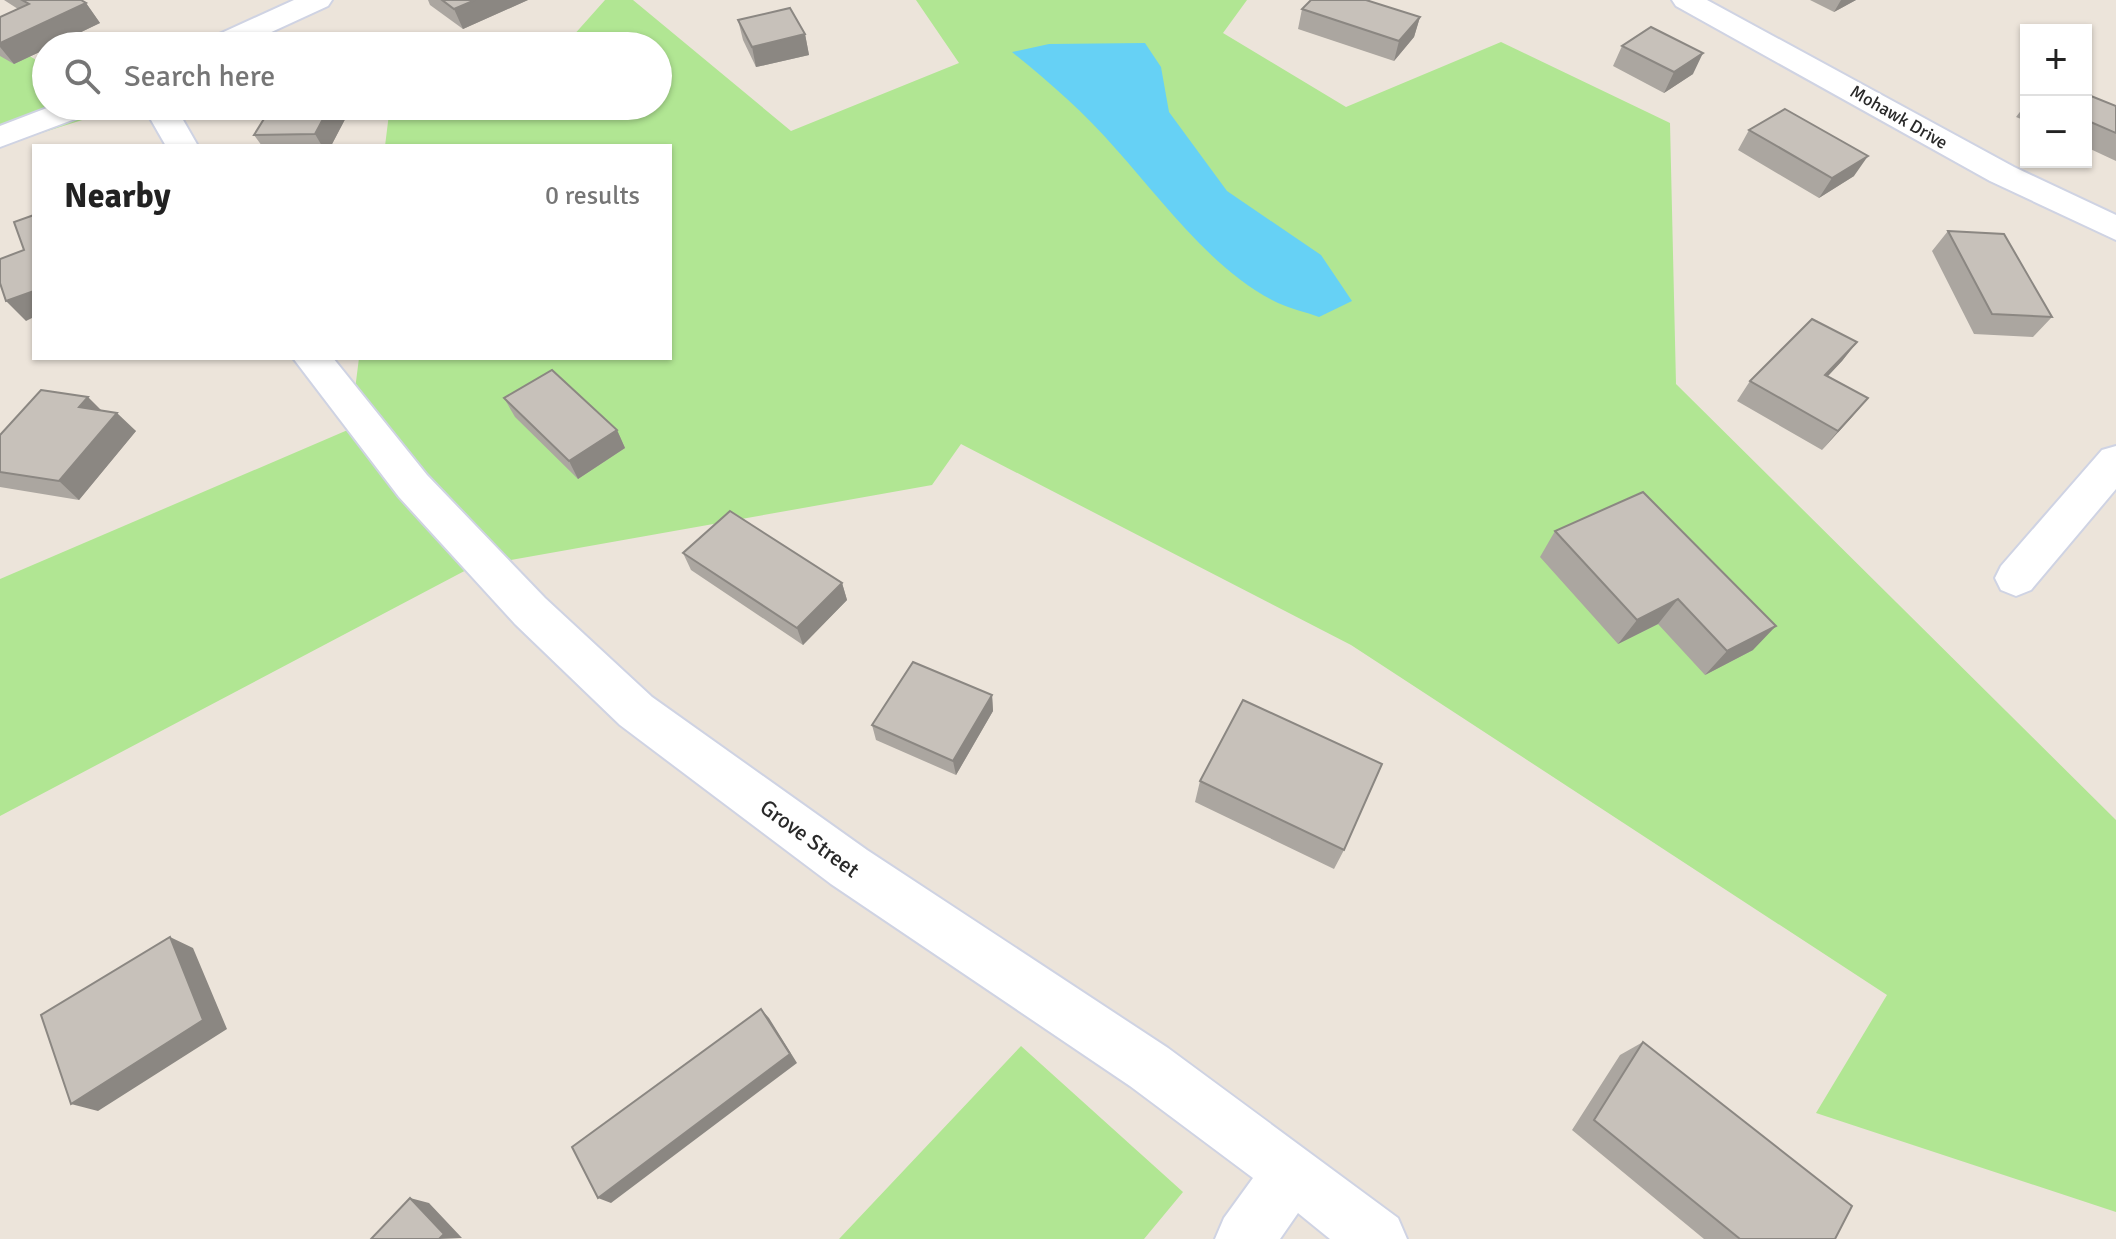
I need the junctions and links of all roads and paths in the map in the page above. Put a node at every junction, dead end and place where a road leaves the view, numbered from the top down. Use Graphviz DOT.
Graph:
graph roads {
  1 [pos="1686,0"];
  2 [pos="314,1"];
  3 [pos="247,32"];
  4 [pos="44,120"];
  5 [pos="167,120"];
  6 [pos="0,137"];
  7 [pos="181,144"];
  8 [pos="2116,229"];
  9 [pos="314,360"];
  10 [pos="2116,461"];
  11 [pos="2016,578"];
  12 [pos="1292,1172"];
  13 [pos="1245,1239"];
  14 [pos="1377,1239"];
  1 -- 8 [label="street, Mohawk Drive"];
  2 -- 3 [label="street"];
  4 -- 6 [label="street"];
  5 -- 7 [label="street"];
  9 -- 12 [label="street, Grove Street"];
  10 -- 11 [label="street"];
  12 -- 13 [label="street"];
  12 -- 14 [label="street, Grove Street"];
}
